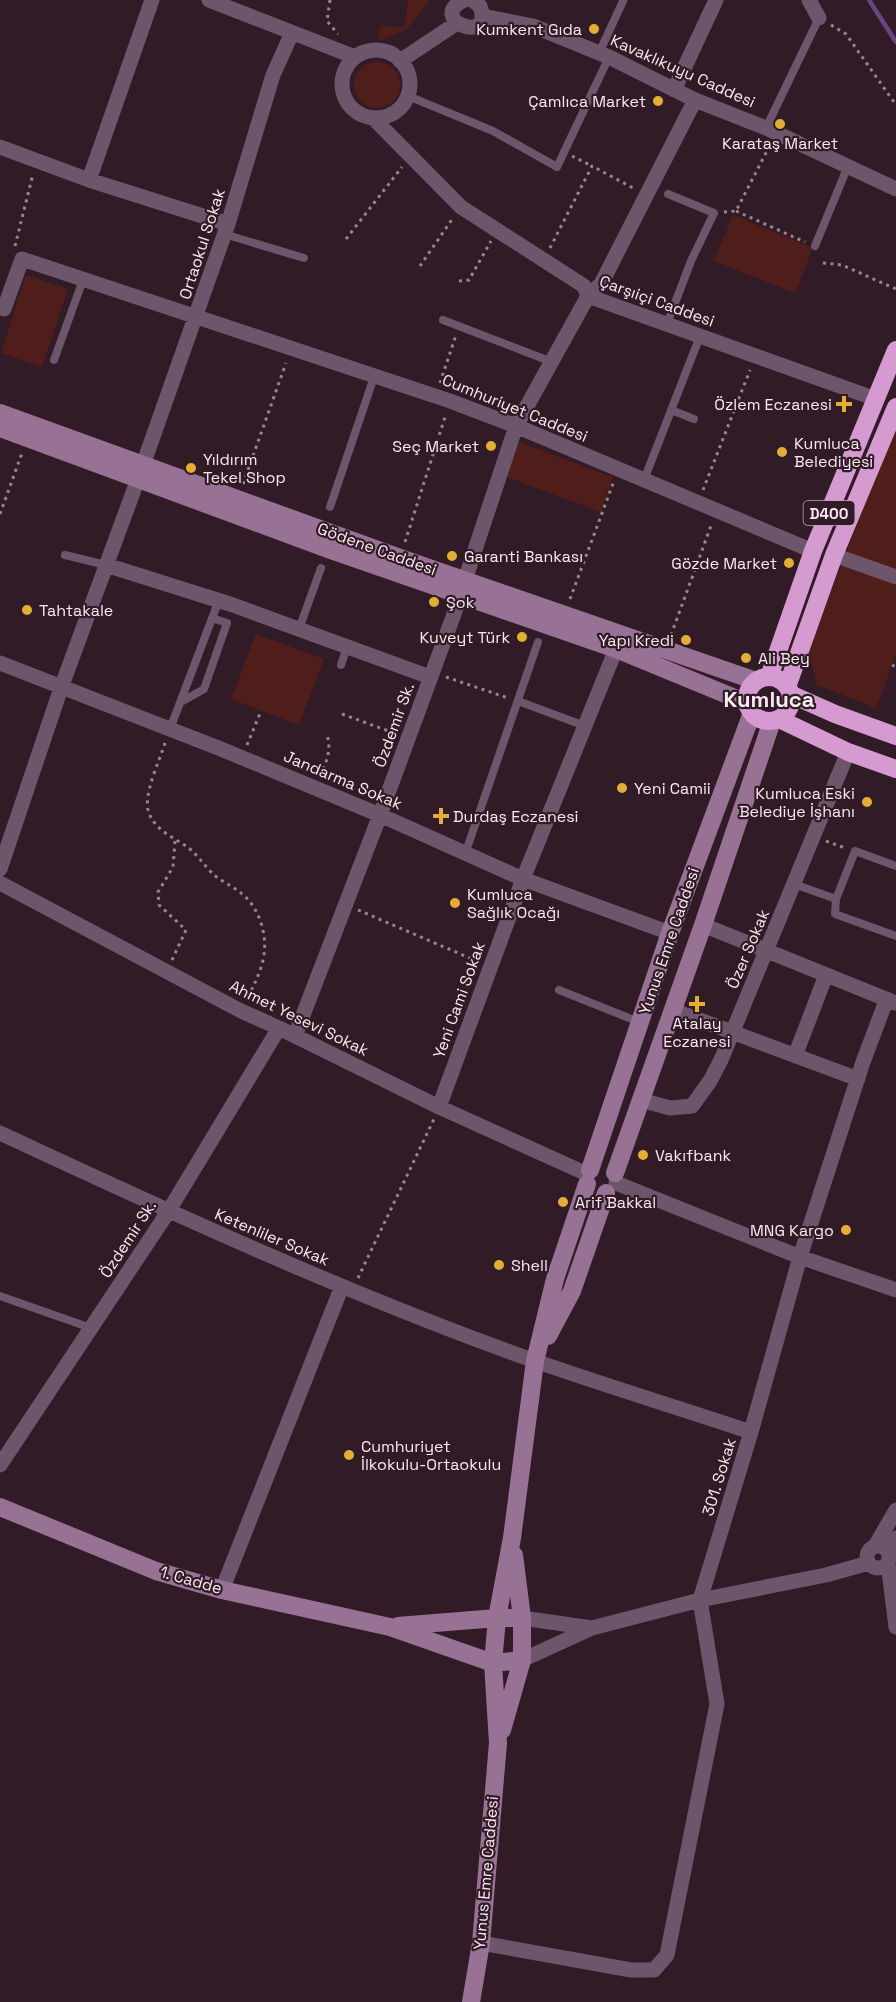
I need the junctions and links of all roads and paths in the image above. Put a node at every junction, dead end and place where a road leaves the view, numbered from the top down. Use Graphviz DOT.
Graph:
graph roads {
  1 [pos="152,0"];
  2 [pos="209,0"];
  3 [pos="330,0"];
  4 [pos="464,0"];
  5 [pos="473,0"];
  6 [pos="716,0"];
  7 [pos="810,0"];
  8 [pos="623,1"];
  9 [pos="482,16"];
  10 [pos="819,18"];
  11 [pos="457,23"];
  12 [pos="292,33"];
  13 [pos="337,50"];
  14 [pos="604,55"];
  15 [pos="355,57"];
  16 [pos="400,61"];
  17 [pos="674,90"];
  18 [pos="408,96"];
  19 [pos="695,100"];
  20 [pos="896,105"];
  21 [pos="373,118"];
  22 [pos="771,130"];
  23 [pos="0,147"];
  24 [pos="564,152"];
  25 [pos="410,156"];
  26 [pos="37,161"];
  27 [pos="592,166"];
  28 [pos="848,166"];
  29 [pos="89,180"];
  30 [pos="896,189"];
  31 [pos="646,195"];
  32 [pos="668,195"];
  33 [pos="461,207"];
  34 [pos="735,212"];
  35 [pos="714,213"];
  36 [pos="226,229"];
  37 [pos="497,230"];
  38 [pos="346,239"];
  39 [pos="815,246"];
  40 [pos="304,258"];
  41 [pos="22,259"];
  42 [pos="544,260"];
  43 [pos="823,263"];
  44 [pos="420,266"];
  45 [pos="82,280"];
  46 [pos="459,281"];
  47 [pos="896,289"];
  48 [pos="588,296"];
  49 [pos="0,308"];
  50 [pos="196,317"];
  51 [pos="443,320"];
  52 [pos="667,324"];
  53 [pos="459,326"];
  54 [pos="700,336"];
  55 [pos="292,348"];
  56 [pos="896,350"];
  57 [pos="756,356"];
  58 [pos="54,360"];
  59 [pos="552,362"];
  60 [pos="374,377"];
  61 [pos="443,398"];
  62 [pos="876,399"];
  63 [pos="896,407"];
  64 [pos="671,410"];
  65 [pos="0,413"];
  66 [pos="694,419"];
  67 [pos="516,426"];
  68 [pos="0,429"];
  69 [pos="28,439"];
  70 [pos="618,469"];
  71 [pos="140,472"];
  72 [pos="644,480"];
  73 [pos="237,500"];
  74 [pos="698,503"];
  75 [pos="330,507"];
  76 [pos="716,510"];
  77 [pos="0,513"];
  78 [pos="813,551"];
  79 [pos="65,555"];
  80 [pos="834,555"];
  81 [pos="400,558"];
  82 [pos="106,565"];
  83 [pos="321,568"];
  84 [pos="896,577"];
  85 [pos="463,588"];
  86 [pos="219,600"];
  87 [pos="564,615"];
  88 [pos="212,618"];
  89 [pos="299,629"];
  90 [pos="538,642"];
  91 [pos="347,647"];
  92 [pos="616,649"];
  93 [pos="666,650"];
  94 [pos="0,663"];
  95 [pos="341,665"];
  96 [pos="431,675"];
  97 [pos="762,679"];
  98 [pos="61,688"];
  99 [pos="788,690"];
  100 [pos="518,701"];
  101 [pos="181,702"];
  102 [pos="750,708"];
  103 [pos="261,711"];
  104 [pos="342,714"];
  105 [pos="775,720"];
  106 [pos="585,726"];
  107 [pos="170,729"];
  108 [pos="327,735"];
  109 [pos="896,736"];
  110 [pos="408,738"];
  111 [pos="848,752"];
  112 [pos="242,758"];
  113 [pos="896,769"];
  114 [pos="315,788"];
  115 [pos="380,815"];
  116 [pos="814,836"];
  117 [pos="175,841"];
  118 [pos="855,852"];
  119 [pos="465,854"];
  120 [pos="896,866"];
  121 [pos="0,869"];
  122 [pos="523,879"];
  123 [pos="0,883"];
  124 [pos="794,884"];
  125 [pos="836,899"];
  126 [pos="345,904"];
  127 [pos="703,926"];
  128 [pos="670,933"];
  129 [pos="896,936"];
  130 [pos="767,950"];
  131 [pos="490,967"];
  132 [pos="166,972"];
  133 [pos="826,975"];
  134 [pos="559,990"];
  135 [pos="891,1002"];
  136 [pos="673,1010"];
  137 [pos="241,1011"];
  138 [pos="640,1023"];
  139 [pos="279,1028"];
  140 [pos="733,1032"];
  141 [pos="295,1036"];
  142 [pos="795,1056"];
  143 [pos="858,1079"];
  144 [pos="641,1100"];
  145 [pos="440,1107"];
  146 [pos="0,1133"];
  147 [pos="588,1176"];
  148 [pos="612,1183"];
  149 [pos="168,1212"];
  150 [pos="800,1257"];
  151 [pos="347,1288"];
  152 [pos="896,1290"];
  153 [pos="0,1296"];
  154 [pos="91,1328"];
  155 [pos="535,1361"];
  156 [pos="751,1431"];
  157 [pos="0,1465"];
  158 [pos="0,1507"];
  159 [pos="896,1510"];
  160 [pos="512,1538"];
  161 [pos="880,1555"];
  162 [pos="222,1590"];
  163 [pos="700,1600"];
  164 [pos="497,1618"];
  165 [pos="522,1618"];
  166 [pos="390,1627"];
  167 [pos="896,1627"];
  168 [pos="592,1628"];
  169 [pos="522,1660"];
  170 [pos="493,1663"];
  171 [pos="498,1743"];
  172 [pos="481,1943"];
  173 [pos="471,2002"];
  1 -- 29 [label="street"];
  2 -- 12 [label="street"];
  3 -- 13 [label="path"];
  4 -- 11 [label="street"];
  5 -- 9 [label="street"];
  6 -- 17 [label="street"];
  7 -- 10 [label="street"];
  8 -- 14 [label="lane"];
  9 -- 11 [label="street"];
  9 -- 14 [label="street, Kavaklıkuyu Caddesi"];
  10 -- 20 [label="path"];
  10 -- 22 [label="lane"];
  11 -- 16 [label="street"];
  12 -- 13 [label="street"];
  12 -- 36 [label="street, Ortaokul Sokak"];
  13 -- 15 [label="street"];
  14 -- 17 [label="street, Kavaklıkuyu Caddesi"];
  14 -- 24 [label="lane"];
  15 -- 16 [label="street"];
  15 -- 21 [label="street, Çarşıiçi Caddesi"];
  16 -- 18 [label="street"];
  17 -- 19 [label="street, Kavaklıkuyu Caddesi"];
  18 -- 21 [label="street"];
  18 -- 24 [label="lane"];
  19 -- 22 [label="street, Kavaklıkuyu Caddesi"];
  19 -- 31 [label="street, Özdemir Sk."];
  21 -- 25 [label="street, Çarşıiçi Caddesi"];
  22 -- 28 [label="street, Kavaklıkuyu Caddesi"];
  22 -- 34 [label="path"];
  23 -- 26 [label="street"];
  24 -- 27 [label="path"];
  25 -- 33 [label="street, Çarşıiçi Caddesi"];
  25 -- 38 [label="path"];
  26 -- 29 [label="street"];
  26 -- 41 [label="path"];
  27 -- 31 [label="path"];
  27 -- 42 [label="path"];
  28 -- 30 [label="street, Kavaklıkuyu Caddesi"];
  28 -- 39 [label="lane"];
  29 -- 36 [label="street"];
  31 -- 48 [label="street, Özdemir Sk."];
  32 -- 35 [label="lane"];
  33 -- 37 [label="street, Çarşıiçi Caddesi"];
  33 -- 44 [label="path"];
  34 -- 35 [label="path"];
  34 -- 39 [label="path"];
  35 -- 52 [label="lane"];
  36 -- 40 [label="lane"];
  36 -- 50 [label="street, Ortaokul Sokak"];
  37 -- 42 [label="street, Çarşıiçi Caddesi"];
  37 -- 46 [label="path"];
  41 -- 45 [label="street, Cumhuriyet Caddesi"];
  41 -- 49 [label="street"];
  42 -- 48 [label="street, Çarşıiçi Caddesi"];
  43 -- 47 [label="path"];
  45 -- 50 [label="street, Cumhuriyet Caddesi"];
  45 -- 58 [label="lane"];
  48 -- 52 [label="street, Çarşıiçi Caddesi"];
  48 -- 59 [label="street, Özdemir Sk."];
  50 -- 55 [label="street, Cumhuriyet Caddesi"];
  50 -- 71 [label="street, Ortaokul Sokak"];
  51 -- 53 [label="lane"];
  52 -- 54 [label="street, Çarşıiçi Caddesi"];
  53 -- 59 [label="lane"];
  53 -- 61 [label="path"];
  54 -- 57 [label="street, Çarşıiçi Caddesi"];
  54 -- 64 [label="lane"];
  55 -- 60 [label="street, Cumhuriyet Caddesi"];
  55 -- 73 [label="path"];
  56 -- 62 [label="highway, D400"];
  57 -- 62 [label="street, Çarşıiçi Caddesi"];
  57 -- 74 [label="path"];
  59 -- 67 [label="street, Özdemir Sk."];
  60 -- 61 [label="street, Cumhuriyet Caddesi"];
  60 -- 75 [label="lane"];
  61 -- 67 [label="street, Cumhuriyet Caddesi"];
  61 -- 81 [label="path"];
  62 -- 78 [label="highway, D400"];
  63 -- 80 [label="highway, D400"];
  64 -- 66 [label="lane"];
  64 -- 72 [label="lane"];
  65 -- 71 [label="street, Gödene Caddesi"];
  67 -- 70 [label="street, Cumhuriyet Caddesi"];
  67 -- 85 [label="street, Özdemir Sk."];
  68 -- 69 [label="street, Gödene Caddesi"];
  69 -- 71 [label="street, Gödene Caddesi"];
  69 -- 77 [label="path"];
  70 -- 72 [label="street, Cumhuriyet Caddesi"];
  70 -- 87 [label="path"];
  71 -- 73 [label="street, Gödene Caddesi"];
  71 -- 82 [label="street, Ortaokul Sokak"];
  71 -- 85 [label="street, Gödene Caddesi"];
  72 -- 74 [label="street, Cumhuriyet Caddesi"];
  73 -- 81 [label="street, Gödene Caddesi"];
  74 -- 76 [label="street, Cumhuriyet Caddesi"];
  76 -- 78 [label="street, Cumhuriyet Caddesi"];
  76 -- 93 [label="path"];
  78 -- 97 [label="highway, D400"];
  79 -- 82 [label="lane"];
  80 -- 84 [label="street"];
  80 -- 99 [label="highway, D400"];
  81 -- 85 [label="street, Gödene Caddesi"];
  82 -- 86 [label="street"];
  82 -- 98 [label="street, Ortaokul Sokak"];
  83 -- 89 [label="lane"];
  85 -- 87 [label="street, Gödene Caddesi"];
  85 -- 92 [label="street, Gödene Caddesi"];
  85 -- 96 [label="street, Özdemir Sk."];
  86 -- 88 [label="lane"];
  86 -- 89 [label="street"];
  87 -- 93 [label="street, Gödene Caddesi"];
  88 -- 101 [label="lane"];
  88 -- 101 [label="lane"];
  89 -- 91 [label="street"];
  90 -- 100 [label="lane"];
  91 -- 95 [label="lane"];
  91 -- 96 [label="street"];
  92 -- 102 [label="street, Gödene Caddesi"];
  92 -- 106 [label="street, Yeni Cami Sokak"];
  93 -- 97 [label="street, Gödene Caddesi"];
  94 -- 98 [label="street, Jandarma Sokak"];
  96 -- 100 [label="path"];
  96 -- 110 [label="street, Özdemir Sk."];
  97 -- 99 [label="highway"];
  97 -- 102 [label="highway"];
  98 -- 107 [label="street, Jandarma Sokak"];
  98 -- 121 [label="street, Ortaokul Sokak"];
  99 -- 105 [label="highway"];
  99 -- 109 [label="highway"];
  100 -- 106 [label="lane"];
  100 -- 119 [label="lane"];
  101 -- 107 [label="lane"];
  102 -- 105 [label="highway"];
  102 -- 128 [label="street, Yunus Emre Caddesi"];
  103 -- 112 [label="path"];
  104 -- 110 [label="path"];
  105 -- 111 [label="highway"];
  105 -- 127 [label="street, Yunus Emre Caddesi"];
  106 -- 122 [label="street, Yeni Cami Sokak"];
  107 -- 112 [label="street, Jandarma Sokak"];
  107 -- 117 [label="path"];
  108 -- 114 [label="path"];
  110 -- 115 [label="street, Özdemir Sk."];
  111 -- 113 [label="highway"];
  111 -- 116 [label="street, Özer Sokak"];
  112 -- 114 [label="street, Jandarma Sokak"];
  114 -- 115 [label="street, Jandarma Sokak"];
  115 -- 119 [label="street, Jandarma Sokak"];
  115 -- 126 [label="street, Özdemir Sk."];
  116 -- 118 [label="path"];
  116 -- 124 [label="street, Özer Sokak"];
  117 -- 132 [label="path"];
  117 -- 137 [label="path"];
  118 -- 120 [label="lane"];
  118 -- 125 [label="lane"];
  119 -- 122 [label="street, Jandarma Sokak"];
  122 -- 128 [label="street, Jandarma Sokak"];
  122 -- 131 [label="street, Yeni Cami Sokak"];
  123 -- 132 [label="street, Ahmet Yesevi Sokak"];
  124 -- 125 [label="lane"];
  124 -- 130 [label="street, Özer Sokak"];
  125 -- 129 [label="lane"];
  126 -- 131 [label="path"];
  126 -- 141 [label="street, Özdemir Sk."];
  127 -- 130 [label="street"];
  127 -- 136 [label="street, Yunus Emre Caddesi"];
  128 -- 138 [label="street, Yunus Emre Caddesi"];
  130 -- 133 [label="street"];
  130 -- 140 [label="street, Özer Sokak"];
  131 -- 145 [label="street, Yeni Cami Sokak"];
  132 -- 137 [label="street, Ahmet Yesevi Sokak"];
  133 -- 135 [label="street"];
  133 -- 142 [label="street"];
  134 -- 138 [label="lane"];
  135 -- 143 [label="street, 301. Sokak"];
  136 -- 140 [label="street"];
  136 -- 144 [label="street, Yunus Emre Caddesi"];
  137 -- 139 [label="street, Ahmet Yesevi Sokak"];
  138 -- 147 [label="street, Yunus Emre Caddesi"];
  139 -- 141 [label="street, Ahmet Yesevi Sokak"];
  139 -- 149 [label="street, Özdemir Sk."];
  140 -- 142 [label="street"];
  140 -- 144 [label="street, Özer Sokak"];
  141 -- 145 [label="street, Ahmet Yesevi Sokak"];
  142 -- 143 [label="street"];
  143 -- 150 [label="street, 301. Sokak"];
  144 -- 148 [label="street, Yunus Emre Caddesi"];
  145 -- 147 [label="street, Ahmet Yesevi Sokak"];
  145 -- 151 [label="path"];
  146 -- 149 [label="street, Ketenliler Sokak"];
  147 -- 148 [label="street"];
  147 -- 148 [label="street"];
  147 -- 155 [label="street, Yunus Emre Caddesi"];
  148 -- 150 [label="street"];
  148 -- 155 [label="street, Yunus Emre Caddesi"];
  149 -- 151 [label="street, Ketenliler Sokak"];
  149 -- 154 [label="street, Özdemir Sk."];
  150 -- 152 [label="street"];
  150 -- 156 [label="street, 301. Sokak"];
  151 -- 155 [label="street, Ketenliler Sokak"];
  151 -- 162 [label="street"];
  153 -- 154 [label="lane"];
  154 -- 157 [label="street, Özdemir Sk."];
  155 -- 156 [label="street, Ketenliler Sokak"];
  155 -- 160 [label="street, Yunus Emre Caddesi"];
  156 -- 163 [label="street, 301. Sokak"];
  158 -- 162 [label="street, 1. Cadde"];
  159 -- 161 [label="street"];
  160 -- 164 [label="street, Yunus Emre Caddesi"];
  160 -- 165 [label="street, Yunus Emre Caddesi"];
  161 -- 163 [label="street"];
  161 -- 167 [label="street"];
  162 -- 166 [label="street, 1. Cadde"];
  163 -- 168 [label="street"];
  163 -- 172 [label="street, 301. Sokak"];
  164 -- 165 [label="street, 1. Cadde"];
  164 -- 166 [label="street, 1. Cadde"];
  164 -- 170 [label="street, Yunus Emre Caddesi"];
  165 -- 168 [label="street"];
  165 -- 169 [label="street, Yunus Emre Caddesi"];
  166 -- 170 [label="street, 1. Cadde"];
  168 -- 169 [label="street"];
  169 -- 170 [label="street"];
  169 -- 171 [label="street, Yunus Emre Caddesi"];
  170 -- 171 [label="street, Yunus Emre Caddesi"];
  171 -- 172 [label="street, Yunus Emre Caddesi"];
  172 -- 173 [label="street, Yunus Emre Caddesi"];
}
